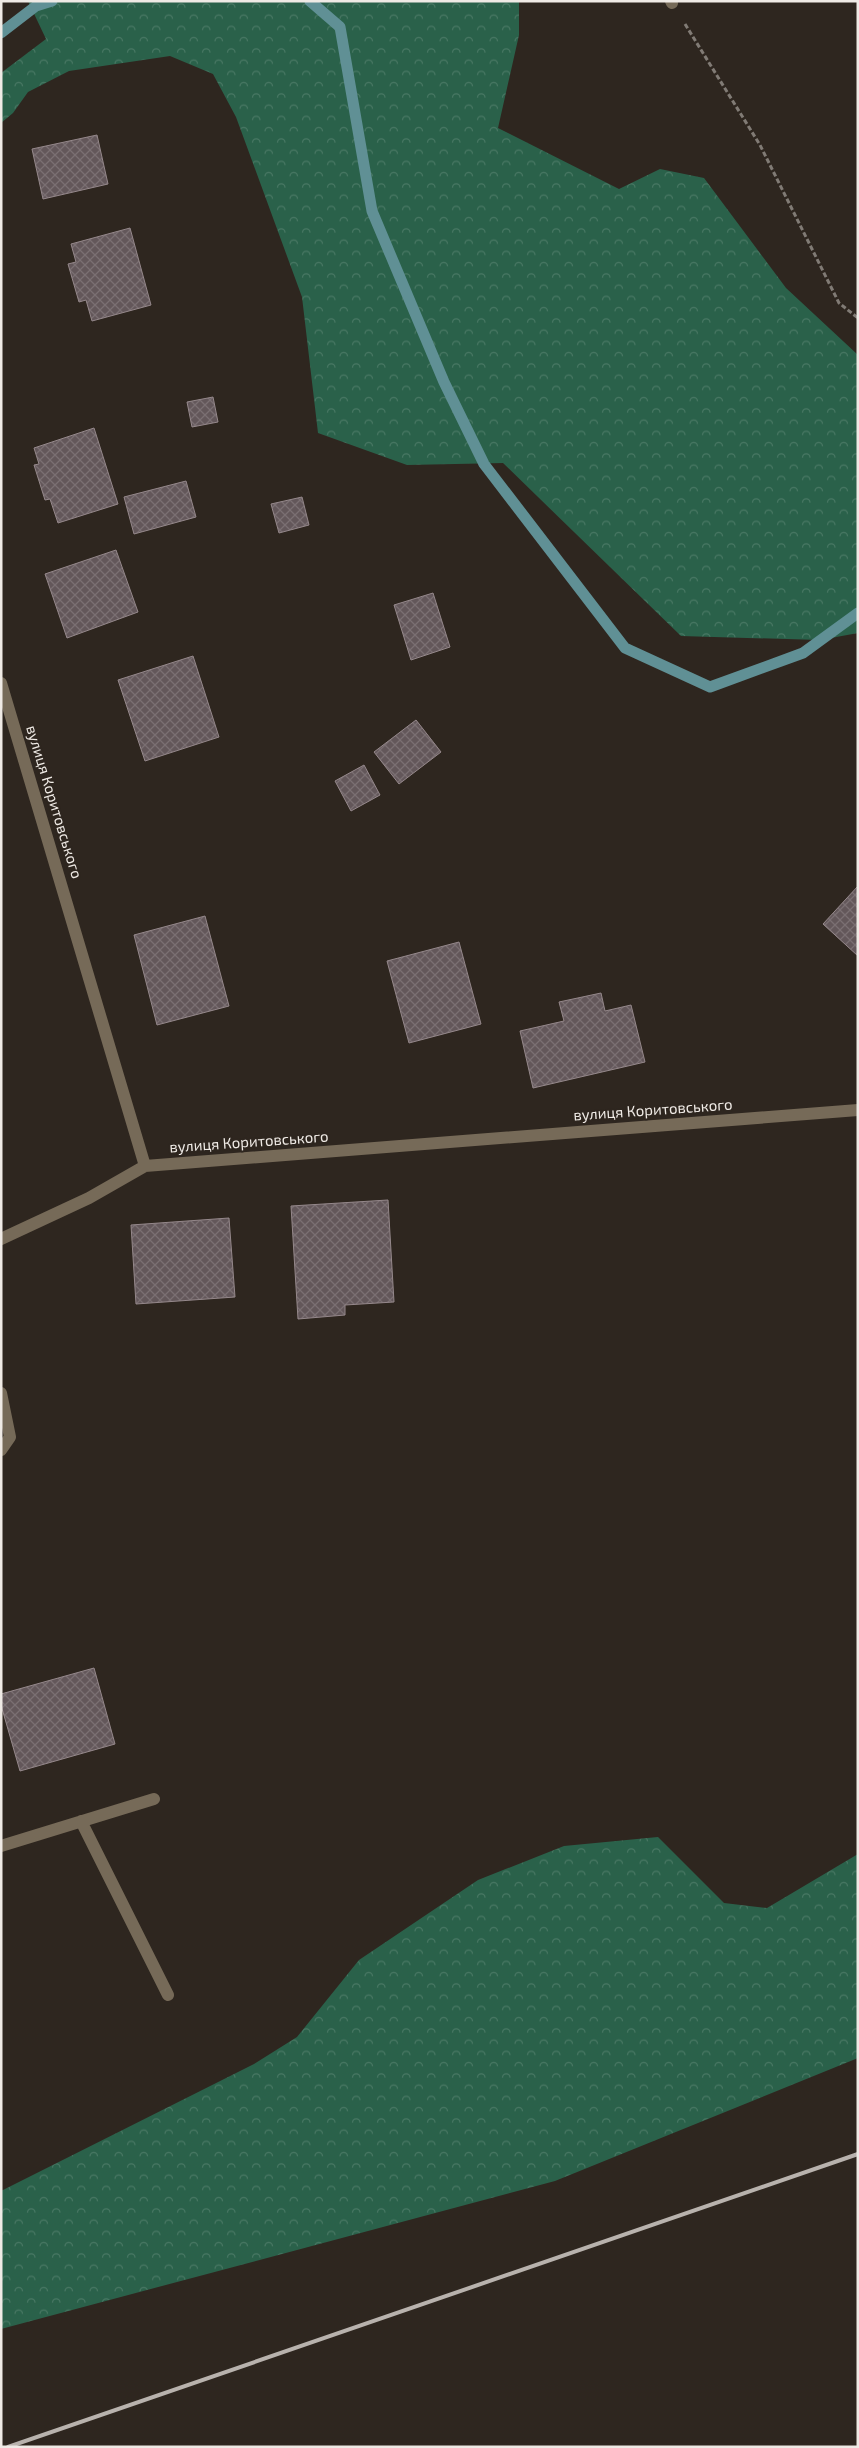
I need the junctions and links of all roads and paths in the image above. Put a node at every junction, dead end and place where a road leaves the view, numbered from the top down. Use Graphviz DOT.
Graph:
graph roads {
  1 [pos="671,2"];
  2 [pos="858,318"];
  3 [pos="1,684"];
  4 [pos="858,1110"];
  5 [pos="146,1166"];
  6 [pos="1,1239"];
  7 [pos="1,1394"];
  8 [pos="1,1450"];
  9 [pos="154,1799"];
  10 [pos="81,1821"];
  11 [pos="1,1846"];
  12 [pos="168,1995"];
  1 -- 2 [label="path"];
  3 -- 5 [label="street, вулиця Коритовського"];
  4 -- 5 [label="street, вулиця Коритовського"];
  5 -- 6 [label="street"];
  7 -- 8 [label="street"];
  9 -- 10 [label="street"];
  10 -- 11 [label="street"];
  10 -- 12 [label="street"];
}
